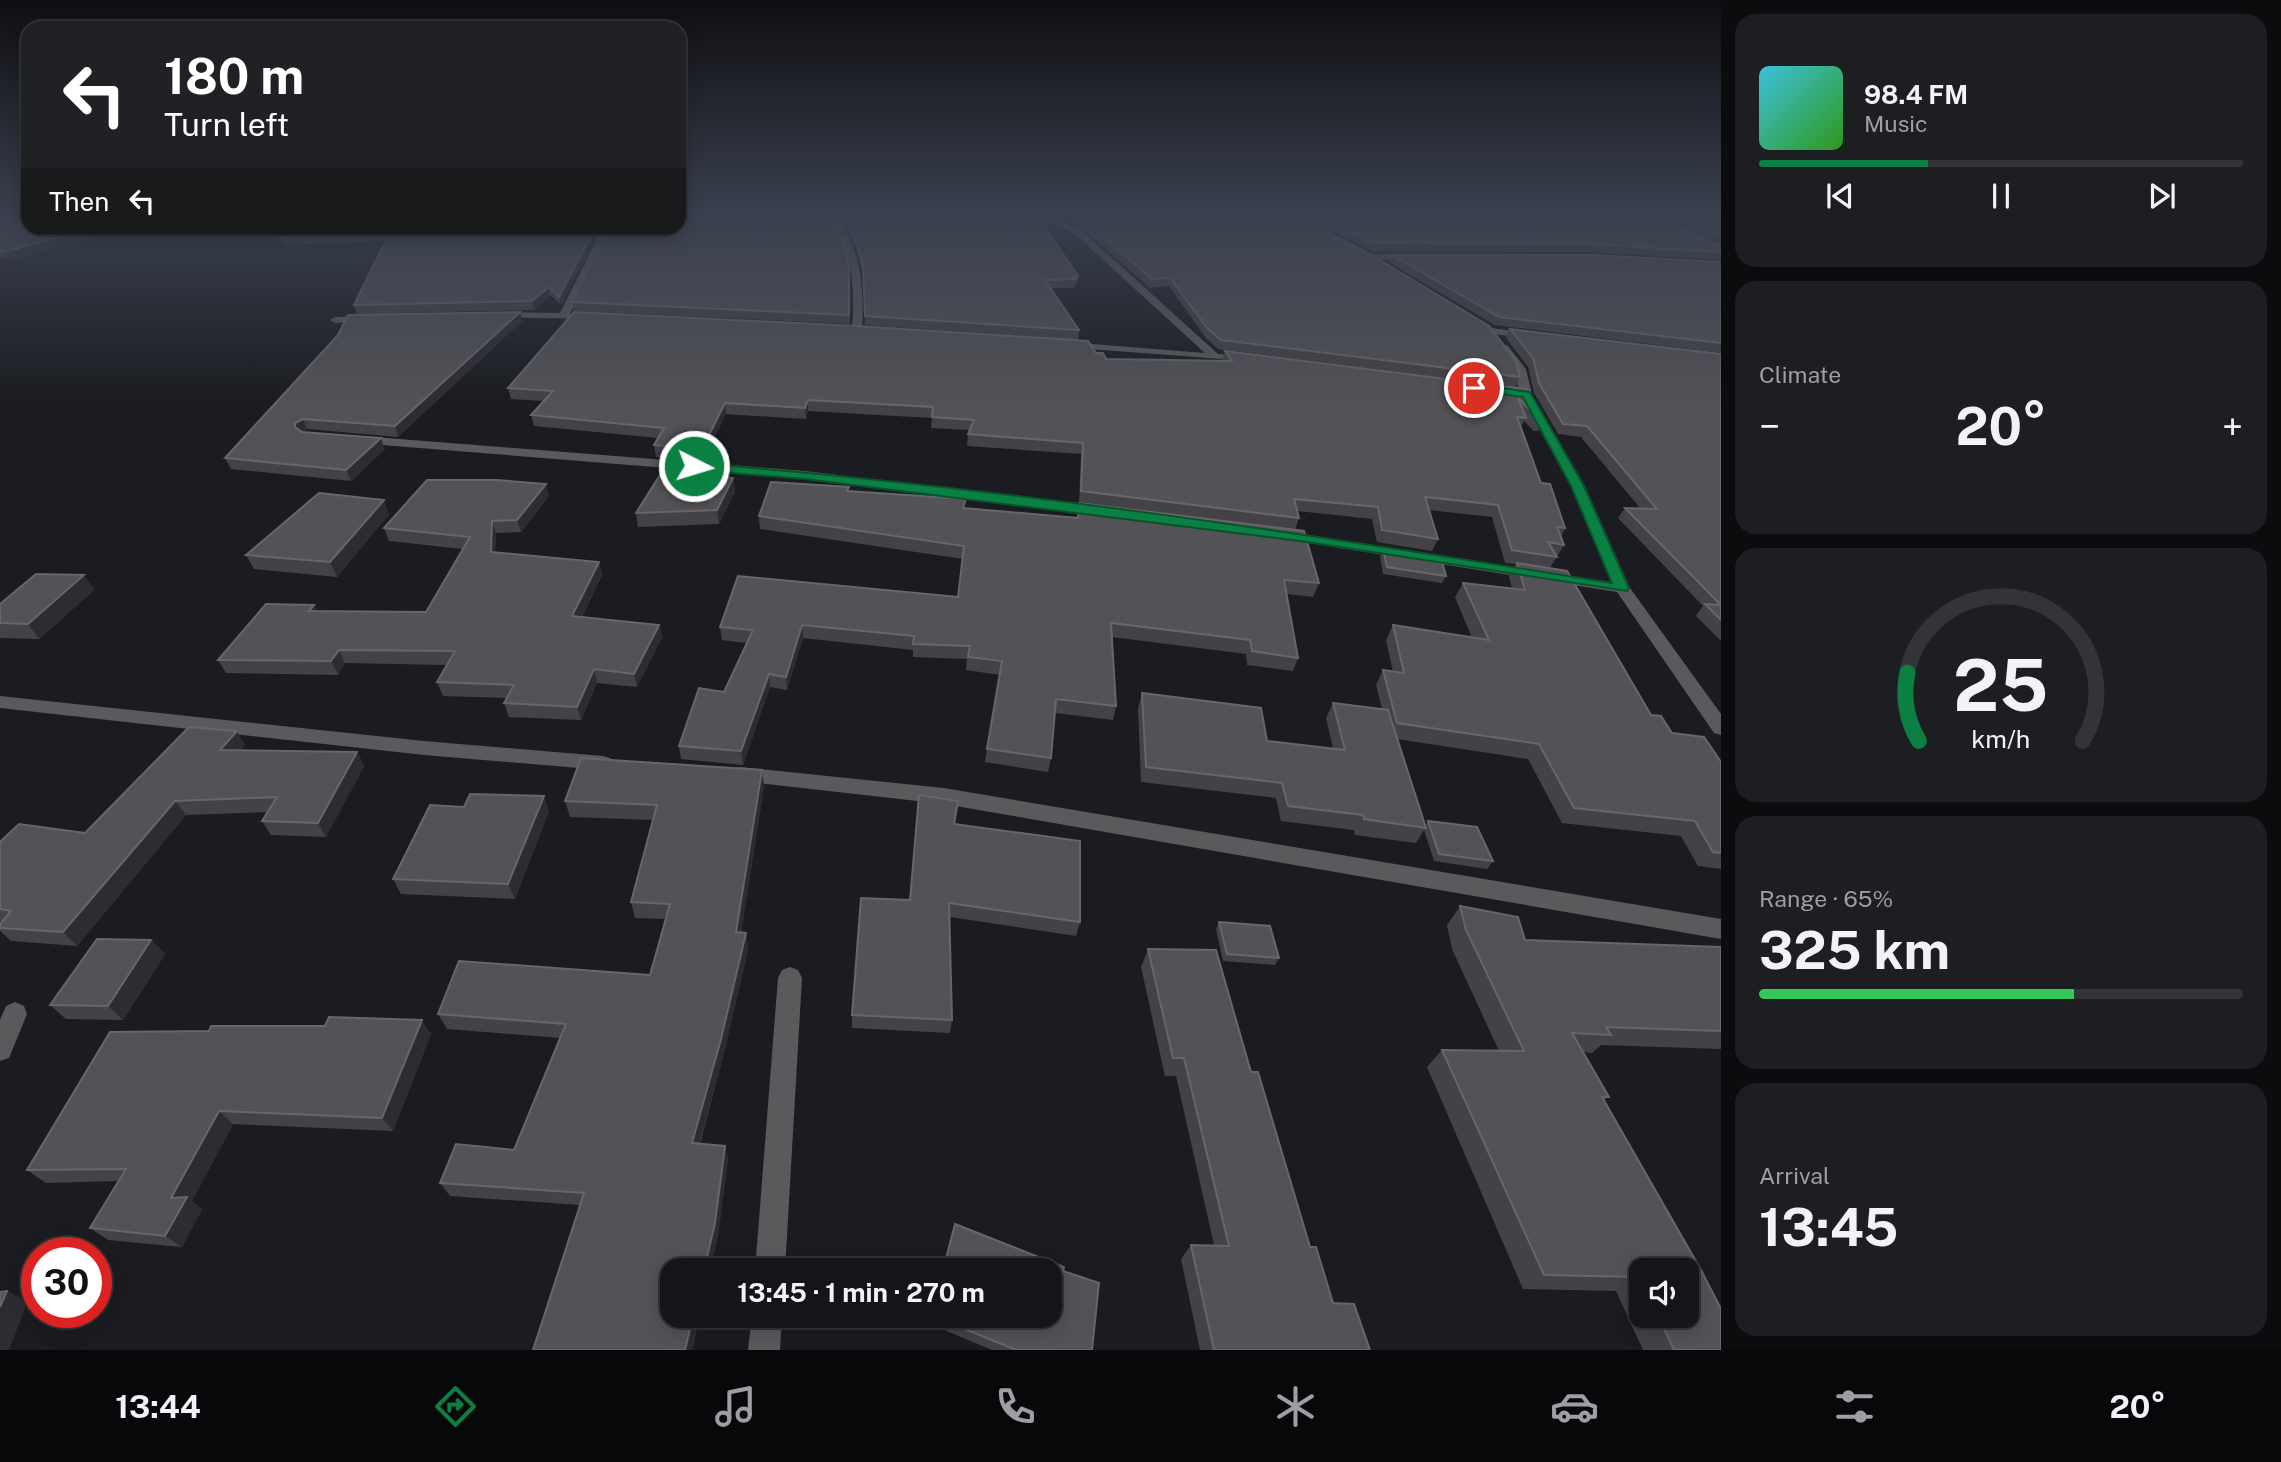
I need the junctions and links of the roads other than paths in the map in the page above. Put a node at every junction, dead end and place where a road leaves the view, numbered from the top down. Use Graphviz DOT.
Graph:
graph roads {
  1 [pos="582,278"];
  2 [pos="855,278"];
  3 [pos="1129,278"];
  4 [pos="489,315"];
  5 [pos="564,316"];
  6 [pos="386,318"];
  7 [pos="606,318"];
  8 [pos="335,320"];
  9 [pos="844,329"];
  10 [pos="858,330"];
  11 [pos="871,331"];
  12 [pos="1545,338"];
  13 [pos="1050,343"];
  14 [pos="1214,355"];
  15 [pos="1255,360"];
  16 [pos="348,439"];
  17 [pos="1117,514"];
  18 [pos="1266,533"];
  19 [pos="1622,588"];
  20 [pos="0,702"];
  21 [pos="66,709"];
  22 [pos="1721,728"];
  23 [pos="619,764"];
  24 [pos="717,772"];
  25 [pos="1721,929"];
  26 [pos="790,978"];
  27 [pos="15,1014"];
  28 [pos="0,1049"];
  29 [pos="771,1258"];
  30 [pos="766,1328"];
  31 [pos="764,1350"];
  1 -- 5 [label="street"];
  2 -- 10 [label="street"];
  3 -- 14 [label="street"];
  4 -- 5 [label="street"];
  5 -- 7 [label="street"];
  6 -- 8 [label="street"];
  9 -- 10 [label="street"];
  10 -- 11 [label="street"];
  12 -- 19 [label="street"];
  13 -- 14 [label="street"];
  14 -- 15 [label="street"];
  16 -- 17 [label="street"];
  18 -- 19 [label="street"];
  19 -- 22 [label="street"];
  20 -- 21 [label="street"];
  20 -- 23 [label="street"];
  24 -- 25 [label="street"];
  26 -- 29 [label="street"];
  27 -- 28 [label="street"];
  30 -- 31 [label="street"];
}
